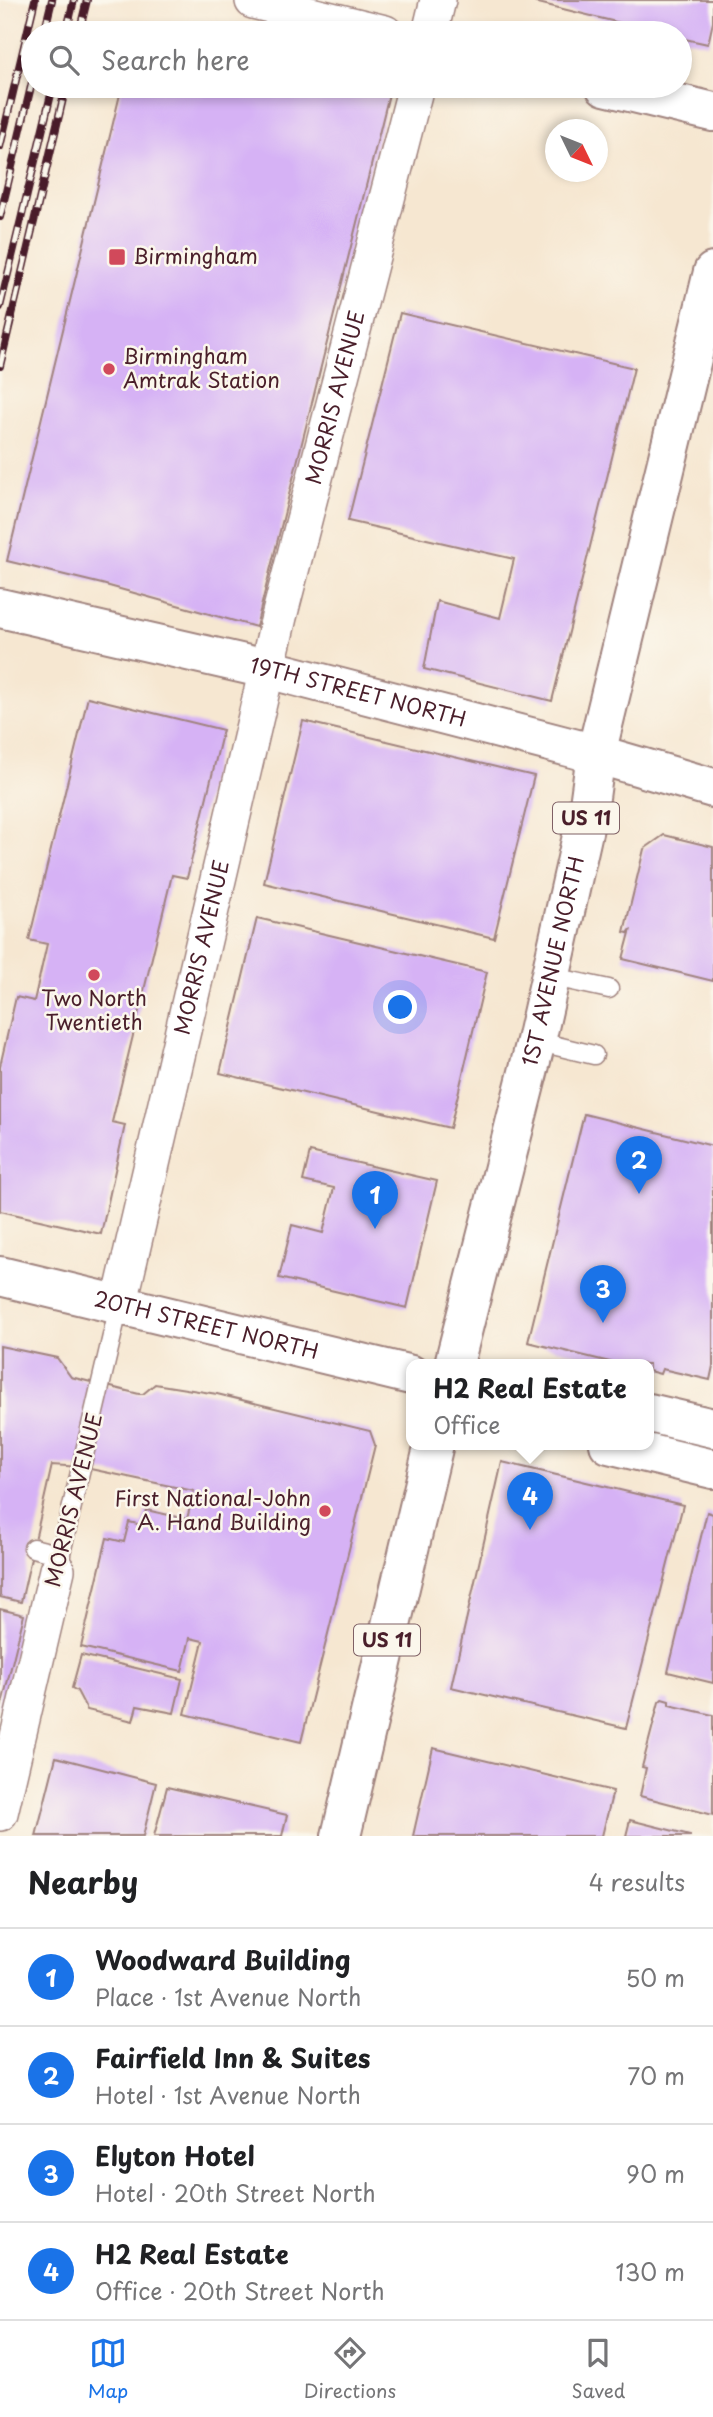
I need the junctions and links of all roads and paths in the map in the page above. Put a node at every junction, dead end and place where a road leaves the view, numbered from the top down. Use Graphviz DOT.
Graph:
graph roads {
  1 [pos="438,0"];
  2 [pos="253,1"];
  3 [pos="336,21"];
  4 [pos="433,21"];
  5 [pos="413,98"];
  6 [pos="655,98"];
  7 [pos="713,112"];
  8 [pos="713,272"];
  9 [pos="0,608"];
  10 [pos="267,669"];
  11 [pos="596,754"];
  12 [pos="713,788"];
  13 [pos="549,976"];
  14 [pos="609,989"];
  15 [pos="536,1041"];
  16 [pos="594,1055"];
  17 [pos="0,1276"];
  18 [pos="120,1306"];
  19 [pos="455,1359"];
  20 [pos="406,1374"];
  21 [pos="654,1414"];
  22 [pos="712,1423"];
  23 [pos="433,1450"];
  24 [pos="635,1450"];
  25 [pos="713,1469"];
  26 [pos="50,1558"];
  27 [pos="0,1813"];
  28 [pos="341,1836"];
  1 -- 4 [label="street"];
  2 -- 3 [label="street"];
  5 -- 10 [label="street, MORRIS AVENUE"];
  6 -- 7 [label="main road"];
  8 -- 11 [label="main road, 1ST AVENUE NORTH / US 11"];
  9 -- 10 [label="main road, 19TH STREET NORTH"];
  10 -- 11 [label="main road, 19TH STREET NORTH"];
  10 -- 18 [label="street, MORRIS AVENUE"];
  11 -- 12 [label="main road, 19TH STREET NORTH"];
  11 -- 13 [label="main road, 1ST AVENUE NORTH / US 11"];
  13 -- 14 [label="lane"];
  13 -- 15 [label="main road, 1ST AVENUE NORTH / US 11"];
  15 -- 16 [label="lane"];
  15 -- 19 [label="main road, 1ST AVENUE NORTH / US 11"];
  17 -- 18 [label="main road, 20TH STREET NORTH"];
  18 -- 20 [label="main road, 20TH STREET NORTH"];
  18 -- 26 [label="lane, MORRIS AVENUE"];
  21 -- 22 [label="main road"];
  23 -- 28 [label="main road, US 11"];
  24 -- 25 [label="main road"];
  26 -- 27 [label="street, MORRIS AVENUE"];
}
